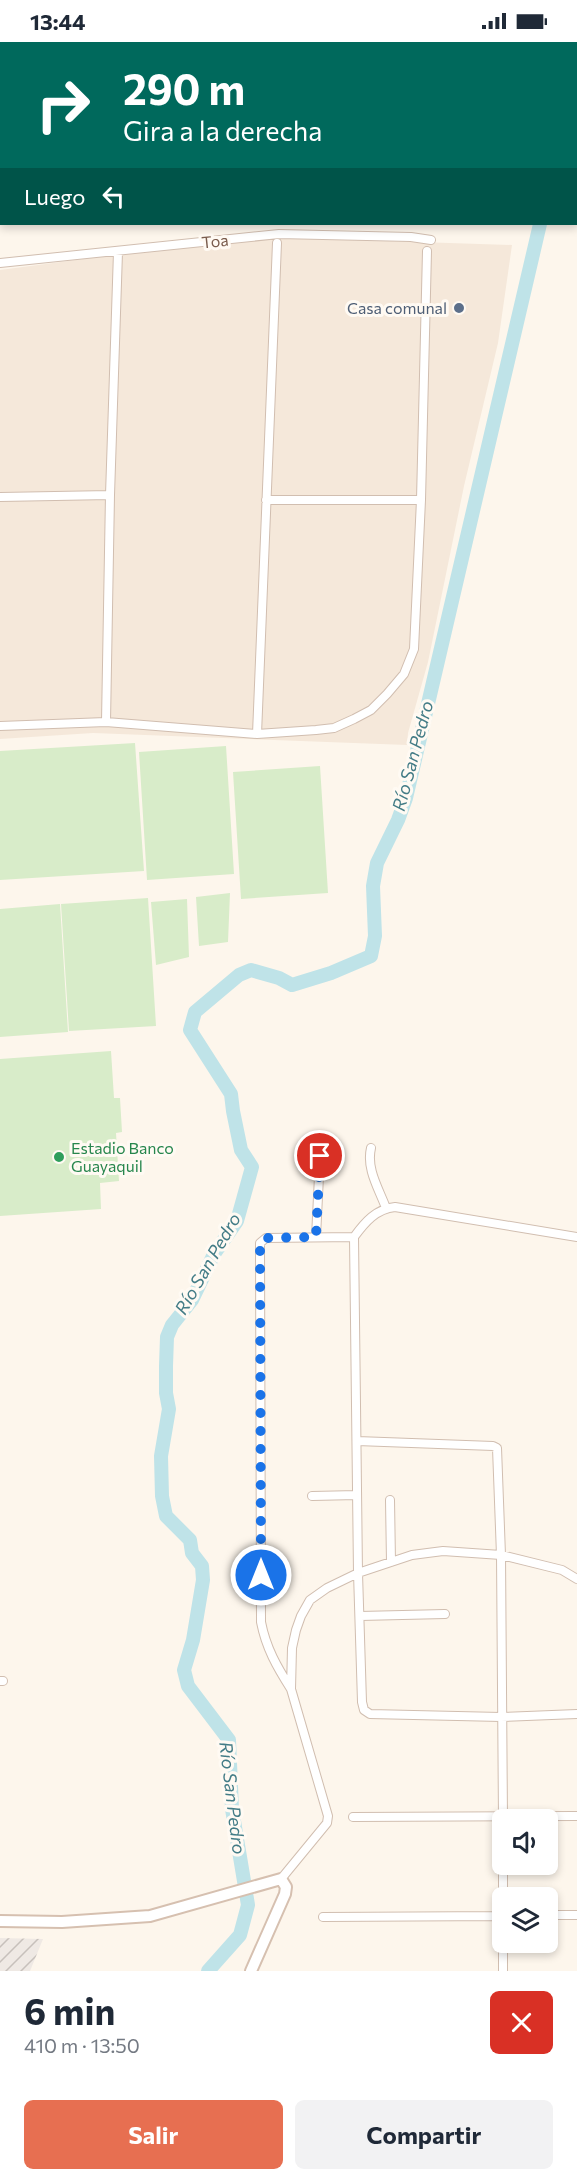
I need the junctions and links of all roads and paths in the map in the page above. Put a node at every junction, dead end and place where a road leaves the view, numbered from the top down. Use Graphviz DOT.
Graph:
graph roads {
  1 [pos="431,240"];
  2 [pos="278,243"];
  3 [pos="118,252"];
  4 [pos="427,252"];
  5 [pos="0,263"];
  6 [pos="110,495"];
  7 [pos="0,497"];
  8 [pos="266,500"];
  9 [pos="421,500"];
  10 [pos="106,722"];
  11 [pos="0,726"];
  12 [pos="257,734"];
  13 [pos="371,1148"];
  14 [pos="320,1156"];
  15 [pos="386,1208"];
  16 [pos="316,1237"];
  17 [pos="354,1237"];
  18 [pos="577,1237"];
  19 [pos="357,1441"];
  20 [pos="357,1495"];
  21 [pos="312,1496"];
  22 [pos="390,1500"];
  23 [pos="501,1555"];
  24 [pos="391,1562"];
  25 [pos="358,1573"];
  26 [pos="577,1579"];
  27 [pos="445,1614"];
  28 [pos="360,1616"];
  29 [pos="291,1689"];
  30 [pos="577,1714"];
  31 [pos="501,1717"];
  32 [pos="503,1809"];
  33 [pos="577,1815"];
  34 [pos="558,1816"];
  35 [pos="353,1817"];
  36 [pos="492,1818"];
  37 [pos="277,1880"];
  38 [pos="577,1915"];
  39 [pos="492,1916"];
  40 [pos="558,1916"];
  41 [pos="322,1917"];
  42 [pos="0,1921"];
  43 [pos="503,1953"];
  44 [pos="251,1971"];
  45 [pos="503,1971"];
  1 -- 3 [label="street, Toa"];
  2 -- 8 [label="street"];
  3 -- 5 [label="street, Toa"];
  3 -- 6 [label="street"];
  4 -- 9 [label="street"];
  6 -- 7 [label="street"];
  6 -- 10 [label="street"];
  8 -- 9 [label="street"];
  8 -- 12 [label="street"];
  9 -- 12 [label="street"];
  10 -- 11 [label="street"];
  10 -- 12 [label="street"];
  13 -- 15 [label="street"];
  14 -- 16 [label="street"];
  15 -- 17 [label="street"];
  15 -- 18 [label="street"];
  16 -- 17 [label="street"];
  16 -- 29 [label="street"];
  17 -- 19 [label="street"];
  19 -- 20 [label="street"];
  19 -- 23 [label="street"];
  20 -- 21 [label="street"];
  20 -- 25 [label="street"];
  22 -- 24 [label="street"];
  23 -- 24 [label="street"];
  23 -- 26 [label="street"];
  23 -- 31 [label="street"];
  24 -- 25 [label="street"];
  25 -- 28 [label="street"];
  25 -- 29 [label="street"];
  27 -- 28 [label="street"];
  28 -- 31 [label="street"];
  29 -- 37 [label="street"];
  30 -- 31 [label="street"];
  31 -- 32 [label="street"];
  33 -- 34 [label="street"];
  35 -- 36 [label="street"];
  37 -- 42 [label="street"];
  37 -- 44 [label="street"];
  38 -- 40 [label="street"];
  39 -- 41 [label="street"];
  43 -- 45 [label="street"];
}
